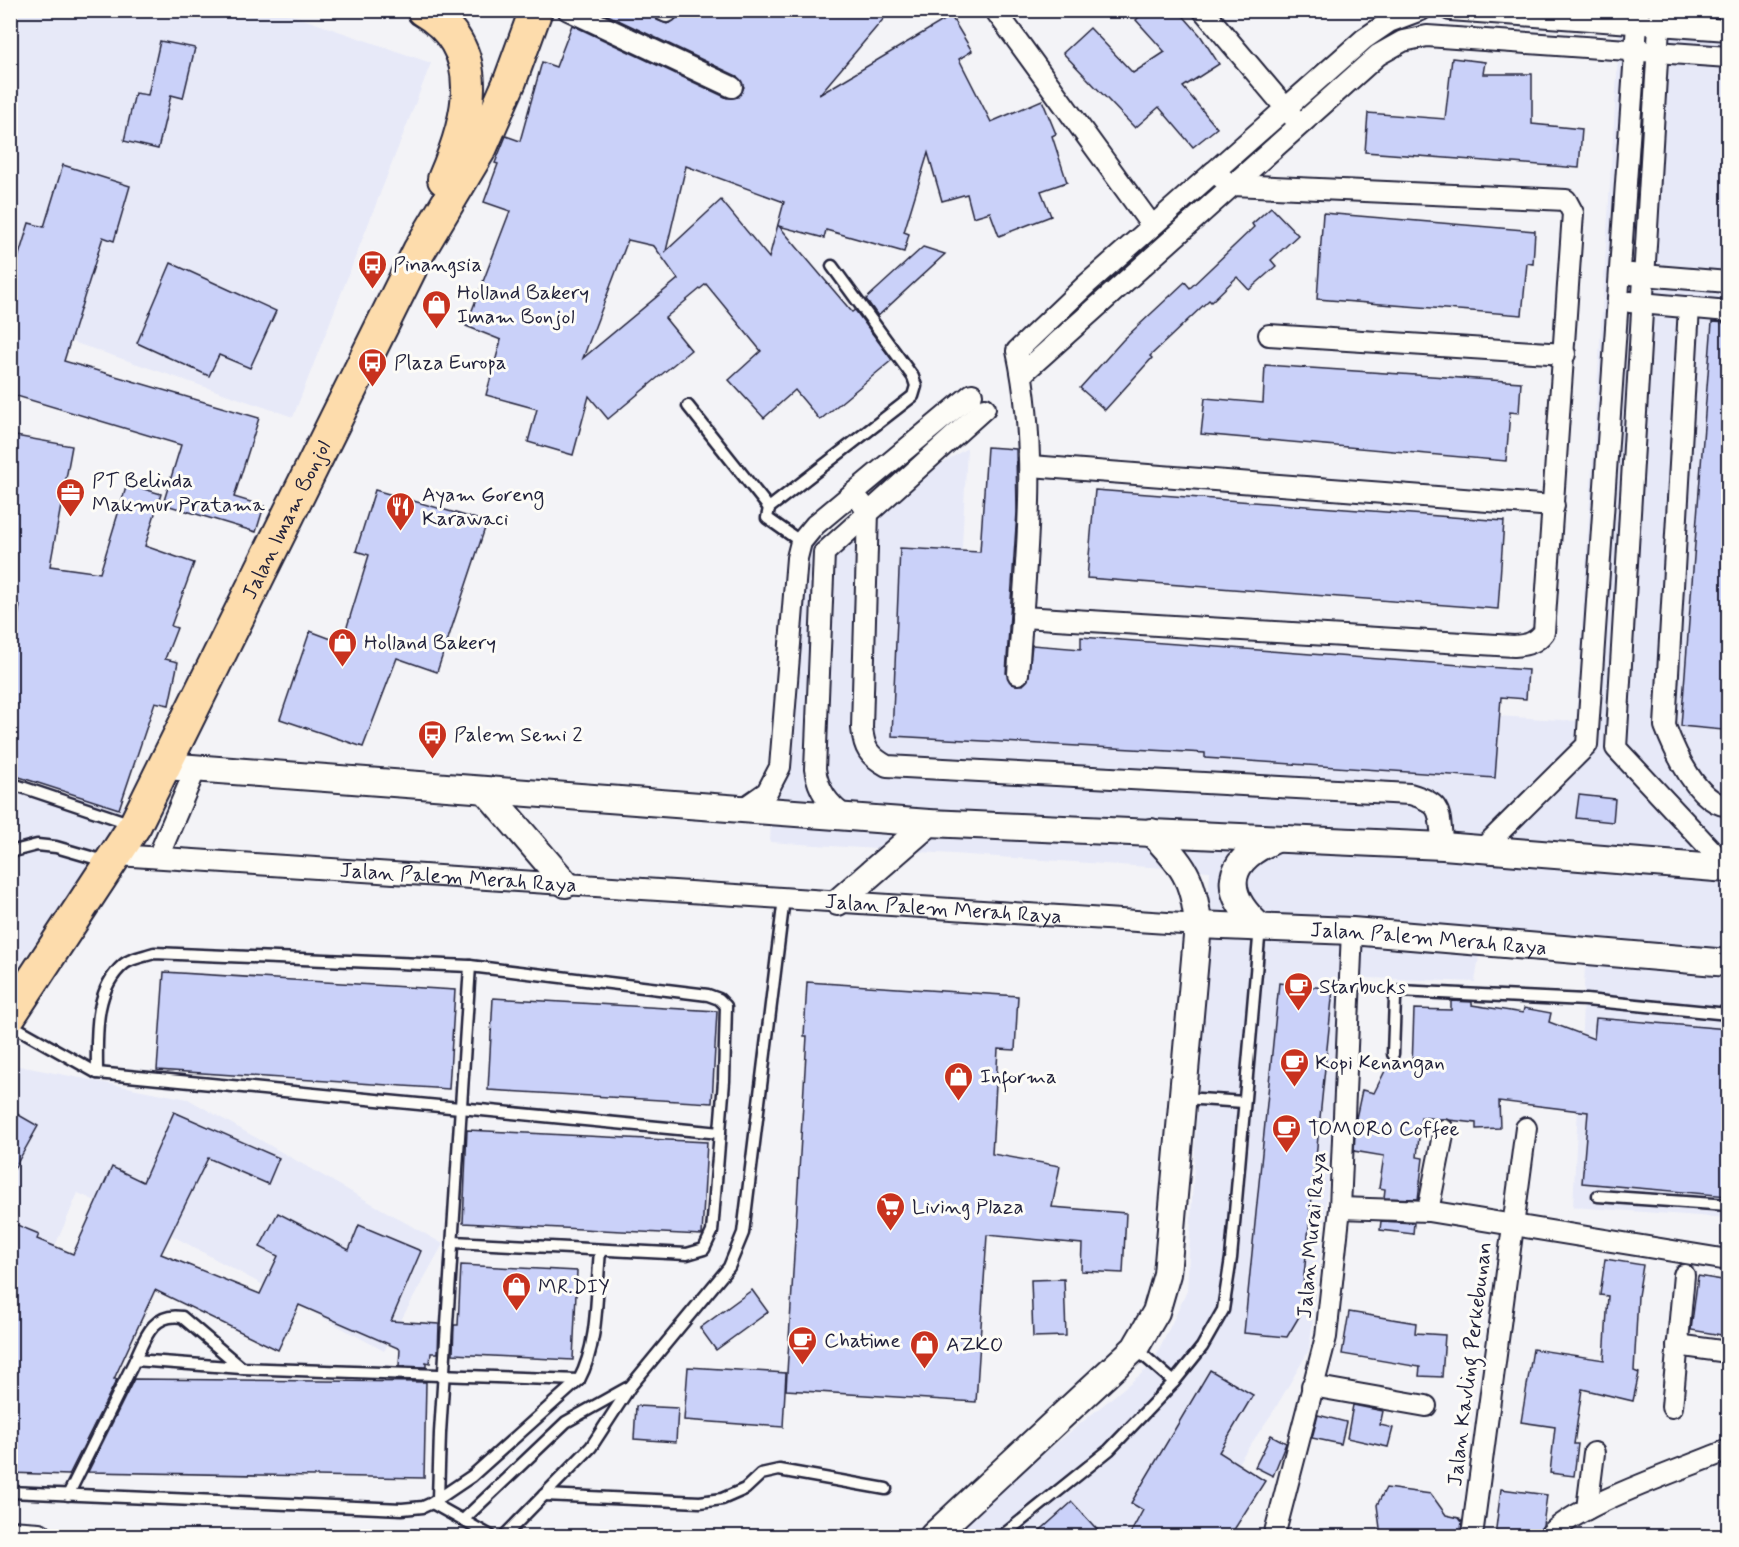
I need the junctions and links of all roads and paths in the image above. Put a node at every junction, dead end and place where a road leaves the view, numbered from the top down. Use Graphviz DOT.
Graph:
graph roads {
  1 [pos="423,10"];
  2 [pos="536,10"];
  3 [pos="568,10"];
  4 [pos="995,10"];
  5 [pos="1203,10"];
  6 [pos="1421,10"];
  7 [pos="1450,10"];
  8 [pos="1523,16"];
  9 [pos="1637,17"];
  10 [pos="1659,17"];
  11 [pos="1728,30"];
  12 [pos="1521,44"];
  13 [pos="1635,50"];
  14 [pos="1657,51"];
  15 [pos="1728,57"];
  16 [pos="732,87"];
  17 [pos="1285,109"];
  18 [pos="1300,124"];
  19 [pos="1213,172"];
  20 [pos="1232,185"];
  21 [pos="1152,226"];
  22 [pos="419,251"];
  23 [pos="832,266"];
  24 [pos="1620,273"];
  25 [pos="1644,274"];
  26 [pos="1728,282"];
  27 [pos="1087,284"];
  28 [pos="1618,301"];
  29 [pos="1101,302"];
  30 [pos="1642,303"];
  31 [pos="1689,307"];
  32 [pos="1728,311"];
  33 [pos="1269,335"];
  34 [pos="1565,354"];
  35 [pos="1022,374"];
  36 [pos="688,406"];
  37 [pos="1031,466"];
  38 [pos="1608,470"];
  39 [pos="1631,471"];
  40 [pos="853,493"];
  41 [pos="1554,506"];
  42 [pos="769,508"];
  43 [pos="868,511"];
  44 [pos="801,542"];
  45 [pos="1599,599"];
  46 [pos="1623,601"];
  47 [pos="1022,616"];
  48 [pos="1018,674"];
  49 [pos="1587,745"];
  50 [pos="1616,748"];
  51 [pos="165,766"];
  52 [pos="196,768"];
  53 [pos="10,783"];
  54 [pos="486,791"];
  55 [pos="1728,806"];
  56 [pos="744,808"];
  57 [pos="846,817"];
  58 [pos="929,823"];
  59 [pos="135,825"];
  60 [pos="1151,832"];
  61 [pos="1276,839"];
  62 [pos="1443,846"];
  63 [pos="1481,850"];
  64 [pos="10,852"];
  65 [pos="158,856"];
  66 [pos="114,859"];
  67 [pos="1728,868"];
  68 [pos="566,884"];
  69 [pos="784,898"];
  70 [pos="838,902"];
  71 [pos="1198,925"];
  72 [pos="1260,927"];
  73 [pos="1352,931"];
  74 [pos="1728,963"];
  75 [pos="470,966"];
  76 [pos="1728,1014"];
  77 [pos="10,1015"];
  78 [pos="10,1024"];
  79 [pos="1393,1054"];
  80 [pos="97,1073"];
  81 [pos="1183,1098"];
  82 [pos="1244,1102"];
  83 [pos="463,1106"];
  84 [pos="1526,1128"];
  85 [pos="1444,1130"];
  86 [pos="720,1133"];
  87 [pos="1598,1196"];
  88 [pos="1728,1205"];
  89 [pos="1340,1208"];
  90 [pos="1428,1211"];
  91 [pos="1511,1226"];
  92 [pos="453,1242"];
  93 [pos="600,1251"];
  94 [pos="1728,1260"];
  95 [pos="1684,1275"];
  96 [pos="1677,1345"];
  97 [pos="1135,1348"];
  98 [pos="1728,1352"];
  99 [pos="135,1360"];
  100 [pos="242,1368"];
  101 [pos="444,1375"];
  102 [pos="579,1380"];
  103 [pos="1174,1382"];
  104 [pos="1312,1386"];
  105 [pos="630,1387"];
  106 [pos="1426,1406"];
  107 [pos="1672,1407"];
  108 [pos="1728,1450"];
  109 [pos="1594,1453"];
  110 [pos="886,1489"];
  111 [pos="10,1492"];
  112 [pos="68,1495"];
  113 [pos="544,1495"];
  114 [pos="435,1501"];
  115 [pos="1587,1509"];
  116 [pos="462,1520"];
  117 [pos="10,1534"];
  118 [pos="39,1536"];
  119 [pos="491,1536"];
  120 [pos="504,1536"];
  121 [pos="933,1536"];
  122 [pos="1002,1536"];
  123 [pos="1274,1536"];
  124 [pos="1472,1536"];
  125 [pos="1549,1536"];
  1 -- 22 [label="main road"];
  2 -- 22 [label="main road, Jalan Imam Bonjol"];
  3 -- 16 [label="street"];
  4 -- 21 [label="street"];
  5 -- 17 [label="street"];
  6 -- 17 [label="street"];
  7 -- 8 [label="street"];
  8 -- 9 [label="street"];
  8 -- 12 [label="street"];
  9 -- 10 [label="street"];
  9 -- 13 [label="street"];
  10 -- 11 [label="street"];
  10 -- 14 [label="street"];
  12 -- 13 [label="street"];
  12 -- 18 [label="street"];
  13 -- 14 [label="street"];
  13 -- 24 [label="street"];
  14 -- 15 [label="street"];
  14 -- 25 [label="street"];
  17 -- 18 [label="street"];
  17 -- 19 [label="street"];
  18 -- 20 [label="street"];
  19 -- 20 [label="street"];
  19 -- 21 [label="street"];
  20 -- 29 [label="street"];
  20 -- 34 [label="street"];
  21 -- 27 [label="street"];
  22 -- 51 [label="main road, Jalan Imam Bonjol"];
  23 -- 42 [label="lane"];
  24 -- 25 [label="street"];
  24 -- 28 [label="street"];
  25 -- 26 [label="street"];
  25 -- 30 [label="street"];
  27 -- 29 [label="street"];
  27 -- 35 [label="street"];
  28 -- 30 [label="street"];
  28 -- 38 [label="street"];
  29 -- 35 [label="street"];
  30 -- 31 [label="street"];
  30 -- 39 [label="street"];
  31 -- 32 [label="street"];
  31 -- 55 [label="street"];
  33 -- 34 [label="street"];
  34 -- 41 [label="street"];
  35 -- 37 [label="street"];
  36 -- 42 [label="lane"];
  37 -- 41 [label="street"];
  37 -- 47 [label="street"];
  38 -- 39 [label="street"];
  38 -- 45 [label="street"];
  39 -- 46 [label="street"];
  40 -- 43 [label="street"];
  40 -- 43 [label="street"];
  40 -- 44 [label="street"];
  41 -- 47 [label="street"];
  42 -- 44 [label="lane"];
  43 -- 57 [label="street"];
  43 -- 62 [label="street"];
  44 -- 56 [label="street"];
  45 -- 46 [label="street"];
  45 -- 49 [label="street"];
  46 -- 50 [label="street"];
  47 -- 48 [label="street"];
  49 -- 50 [label="street"];
  49 -- 63 [label="street"];
  50 -- 67 [label="street"];
  51 -- 52 [label="street"];
  51 -- 59 [label="main road, Jalan Imam Bonjol"];
  52 -- 54 [label="street"];
  52 -- 65 [label="street"];
  53 -- 59 [label="lane"];
  54 -- 56 [label="street"];
  54 -- 68 [label="street"];
  56 -- 57 [label="street"];
  57 -- 58 [label="street"];
  58 -- 60 [label="street"];
  58 -- 70 [label="street"];
  59 -- 66 [label="main road, Jalan Imam Bonjol"];
  60 -- 61 [label="street"];
  60 -- 71 [label="street"];
  61 -- 62 [label="street"];
  61 -- 72 [label="street"];
  62 -- 63 [label="street"];
  63 -- 67 [label="street"];
  64 -- 66 [label="lane"];
  65 -- 66 [label="street, Jalan Palem Merah Raya"];
  65 -- 68 [label="street, Jalan Palem Merah Raya"];
  66 -- 77 [label="main road, Jalan Imam Bonjol"];
  68 -- 69 [label="street, Jalan Palem Merah Raya"];
  69 -- 70 [label="street, Jalan Palem Merah Raya"];
  69 -- 105 [label="lane"];
  70 -- 71 [label="street, Jalan Palem Merah Raya"];
  71 -- 72 [label="street, Jalan Palem Merah Raya"];
  71 -- 81 [label="street"];
  72 -- 73 [label="street, Jalan Palem Merah Raya"];
  72 -- 82 [label="lane"];
  73 -- 74 [label="street, Jalan Palem Merah Raya"];
  73 -- 89 [label="street, Jalan Murai Raya"];
  75 -- 80 [label="lane"];
  75 -- 83 [label="lane"];
  75 -- 86 [label="lane"];
  76 -- 79 [label="lane"];
  78 -- 80 [label="lane"];
  80 -- 83 [label="lane"];
  81 -- 82 [label="lane"];
  81 -- 97 [label="street"];
  82 -- 103 [label="lane"];
  83 -- 86 [label="lane"];
  83 -- 92 [label="lane"];
  84 -- 91 [label="street"];
  85 -- 90 [label="street"];
  86 -- 93 [label="lane"];
  87 -- 88 [label="lane"];
  89 -- 90 [label="street, Jalan Kavling Perkebunan"];
  89 -- 104 [label="street, Jalan Murai Raya"];
  90 -- 91 [label="street, Jalan Kavling Perkebunan"];
  91 -- 94 [label="street"];
  91 -- 124 [label="street, Jalan Kavling Perkebunan"];
  92 -- 93 [label="lane"];
  92 -- 101 [label="lane"];
  93 -- 102 [label="lane"];
  95 -- 96 [label="street"];
  96 -- 98 [label="street"];
  96 -- 107 [label="street"];
  97 -- 103 [label="lane"];
  97 -- 121 [label="street"];
  99 -- 100 [label="lane"];
  99 -- 100 [label="lane"];
  99 -- 112 [label="lane"];
  100 -- 101 [label="lane"];
  101 -- 102 [label="lane"];
  101 -- 114 [label="lane"];
  102 -- 114 [label="lane"];
  103 -- 122 [label="lane"];
  104 -- 106 [label="street"];
  104 -- 123 [label="street, Jalan Murai Raya"];
  105 -- 113 [label="lane"];
  105 -- 116 [label="lane"];
  108 -- 115 [label="street"];
  109 -- 115 [label="street"];
  110 -- 113 [label="lane"];
  111 -- 112 [label="lane"];
  112 -- 114 [label="lane"];
  113 -- 120 [label="lane"];
  114 -- 116 [label="lane"];
  115 -- 125 [label="street"];
  116 -- 119 [label="lane"];
  117 -- 118 [label="street"];
}
